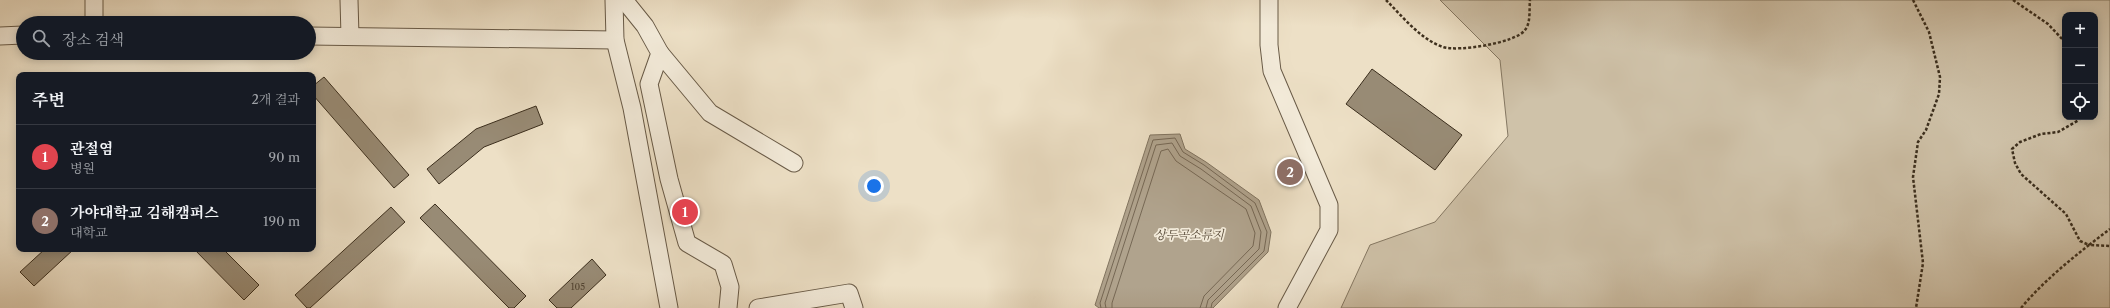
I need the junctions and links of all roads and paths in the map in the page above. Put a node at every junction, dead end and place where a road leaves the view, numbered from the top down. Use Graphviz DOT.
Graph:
graph roads {
  1 [pos="94,0"];
  2 [pos="349,0"];
  3 [pos="614,0"];
  4 [pos="624,0"];
  5 [pos="1269,0"];
  6 [pos="1386,0"];
  7 [pos="1530,0"];
  8 [pos="1912,0"];
  9 [pos="2013,0"];
  10 [pos="94,16"];
  11 [pos="16,35"];
  12 [pos="0,36"];
  13 [pos="316,36"];
  14 [pos="350,36"];
  15 [pos="2062,39"];
  16 [pos="615,40"];
  17 [pos="660,53"];
  18 [pos="2079,120"];
  19 [pos="794,163"];
  20 [pos="2110,229"];
  21 [pos="2090,245"];
  22 [pos="2110,246"];
  23 [pos="669,308"];
  24 [pos="728,308"];
  25 [pos="758,308"];
  26 [pos="854,308"];
  27 [pos="1287,308"];
  28 [pos="1916,308"];
  29 [pos="2021,308"];
  1 -- 10 [label="street"];
  2 -- 14 [label="street"];
  3 -- 16 [label="street"];
  4 -- 17 [label="street"];
  5 -- 27 [label="street"];
  6 -- 7 [label="path"];
  8 -- 28 [label="path"];
  9 -- 15 [label="path"];
  11 -- 12 [label="street"];
  13 -- 14 [label="street"];
  14 -- 16 [label="street"];
  16 -- 23 [label="street"];
  17 -- 19 [label="street"];
  17 -- 24 [label="street"];
  18 -- 21 [label="path"];
  20 -- 21 [label="path"];
  21 -- 22 [label="path"];
  21 -- 29 [label="path"];
  25 -- 26 [label="street"];
}
